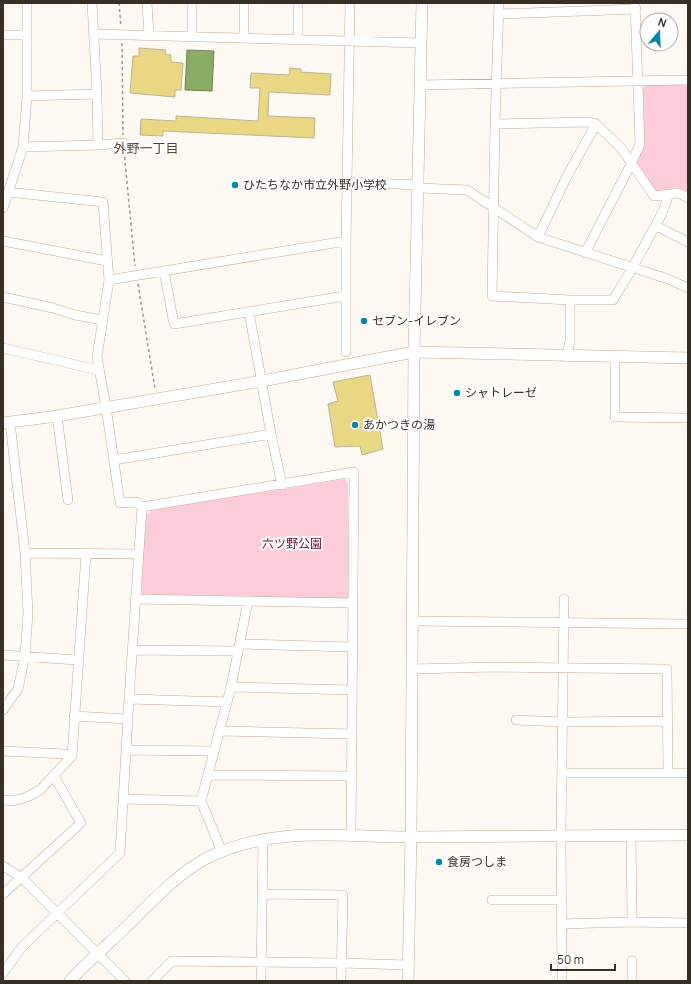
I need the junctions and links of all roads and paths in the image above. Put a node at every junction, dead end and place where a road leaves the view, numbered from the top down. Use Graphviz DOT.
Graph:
graph roads {
  1 [pos="27,3"];
  2 [pos="92,3"];
  3 [pos="119,3"];
  4 [pos="147,3"];
  5 [pos="192,3"];
  6 [pos="244,3"];
  7 [pos="298,3"];
  8 [pos="350,3"];
  9 [pos="422,3"];
  10 [pos="499,3"];
  11 [pos="635,6"];
  12 [pos="499,14"];
  13 [pos="27,34"];
  14 [pos="94,34"];
  15 [pos="122,34"];
  16 [pos="3,35"];
  17 [pos="148,35"];
  18 [pos="192,37"];
  19 [pos="244,38"];
  20 [pos="298,39"];
  21 [pos="350,41"];
  22 [pos="422,43"];
  23 [pos="688,80"];
  24 [pos="638,82"];
  25 [pos="496,83"];
  26 [pos="421,85"];
  27 [pos="97,94"];
  28 [pos="27,96"];
  29 [pos="495,124"];
  30 [pos="596,124"];
  31 [pos="124,143"];
  32 [pos="98,146"];
  33 [pos="23,147"];
  34 [pos="631,164"];
  35 [pos="347,182"];
  36 [pos="419,187"];
  37 [pos="8,192"];
  38 [pos="668,194"];
  39 [pos="688,198"];
  40 [pos="3,208"];
  41 [pos="494,209"];
  42 [pos="656,226"];
  43 [pos="538,237"];
  44 [pos="3,241"];
  45 [pos="346,241"];
  46 [pos="688,242"];
  47 [pos="584,252"];
  48 [pos="107,261"];
  49 [pos="633,268"];
  50 [pos="164,271"];
  51 [pos="136,275"];
  52 [pos="109,280"];
  53 [pos="688,288"];
  54 [pos="345,296"];
  55 [pos="3,297"];
  56 [pos="570,300"];
  57 [pos="249,312"];
  58 [pos="102,320"];
  59 [pos="3,348"];
  60 [pos="346,352"];
  61 [pos="414,352"];
  62 [pos="567,356"];
  63 [pos="615,357"];
  64 [pos="688,358"];
  65 [pos="98,370"];
  66 [pos="262,381"];
  67 [pos="156,398"];
  68 [pos="106,407"];
  69 [pos="57,416"];
  70 [pos="688,418"];
  71 [pos="7,423"];
  72 [pos="271,434"];
  73 [pos="114,460"];
  74 [pos="282,484"];
  75 [pos="68,500"];
  76 [pos="142,507"];
  77 [pos="25,553"];
  78 [pos="86,554"];
  79 [pos="138,554"];
  80 [pos="135,599"];
  81 [pos="564,599"];
  82 [pos="248,601"];
  83 [pos="353,603"];
  84 [pos="413,621"];
  85 [pos="564,623"];
  86 [pos="688,624"];
  87 [pos="352,646"];
  88 [pos="239,647"];
  89 [pos="132,650"];
  90 [pos="3,655"];
  91 [pos="25,656"];
  92 [pos="77,660"];
  93 [pos="564,668"];
  94 [pos="412,669"];
  95 [pos="231,687"];
  96 [pos="352,690"];
  97 [pos="128,699"];
  98 [pos="227,702"];
  99 [pos="3,710"];
  100 [pos="74,716"];
  101 [pos="128,719"];
  102 [pos="516,720"];
  103 [pos="667,721"];
  104 [pos="564,722"];
  105 [pos="219,731"];
  106 [pos="352,734"];
  107 [pos="126,750"];
  108 [pos="3,751"];
  109 [pos="214,751"];
  110 [pos="72,756"];
  111 [pos="562,773"];
  112 [pos="668,773"];
  113 [pos="688,773"];
  114 [pos="208,775"];
  115 [pos="54,776"];
  116 [pos="351,776"];
  117 [pos="123,799"];
  118 [pos="3,800"];
  119 [pos="201,801"];
  120 [pos="351,835"];
  121 [pos="688,835"];
  122 [pos="561,836"];
  123 [pos="631,836"];
  124 [pos="411,837"];
  125 [pos="263,839"];
  126 [pos="222,852"];
  127 [pos="3,866"];
  128 [pos="22,878"];
  129 [pos="3,894"];
  130 [pos="262,894"];
  131 [pos="492,900"];
  132 [pos="562,900"];
  133 [pos="57,912"];
  134 [pos="632,922"];
  135 [pos="688,923"];
  136 [pos="561,924"];
  137 [pos="98,954"];
  138 [pos="632,961"];
  139 [pos="261,962"];
  140 [pos="342,963"];
  141 [pos="408,965"];
  142 [pos="3,973"];
  143 [pos="70,981"];
  144 [pos="125,981"];
  145 [pos="152,981"];
  146 [pos="261,981"];
  147 [pos="341,981"];
  148 [pos="408,981"];
  149 [pos="562,981"];
  150 [pos="632,981"];
  1 -- 13 [label="street"];
  2 -- 14 [label="street"];
  3 -- 15 [label="path"];
  4 -- 17 [label="street"];
  5 -- 18 [label="street"];
  6 -- 19 [label="street"];
  7 -- 20 [label="street"];
  8 -- 21 [label="street"];
  9 -- 22 [label="street"];
  10 -- 12 [label="street"];
  11 -- 12 [label="street"];
  11 -- 24 [label="street"];
  12 -- 25 [label="street"];
  13 -- 16 [label="street"];
  13 -- 28 [label="street"];
  14 -- 15 [label="street"];
  14 -- 27 [label="street"];
  15 -- 17 [label="street"];
  15 -- 31 [label="path"];
  17 -- 18 [label="street"];
  18 -- 19 [label="street"];
  19 -- 20 [label="street"];
  20 -- 21 [label="street"];
  21 -- 22 [label="street"];
  21 -- 35 [label="street"];
  22 -- 26 [label="street"];
  23 -- 24 [label="street"];
  24 -- 25 [label="street"];
  24 -- 34 [label="street"];
  25 -- 26 [label="street"];
  25 -- 29 [label="street"];
  26 -- 36 [label="street"];
  27 -- 28 [label="street"];
  27 -- 32 [label="street"];
  28 -- 33 [label="street"];
  29 -- 30 [label="street"];
  29 -- 41 [label="street"];
  30 -- 34 [label="street"];
  30 -- 43 [label="street"];
  31 -- 32 [label="street"];
  31 -- 51 [label="path"];
  32 -- 33 [label="street"];
  33 -- 37 [label="street"];
  34 -- 38 [label="street"];
  34 -- 47 [label="street"];
  35 -- 36 [label="street"];
  35 -- 45 [label="street"];
  36 -- 41 [label="street"];
  36 -- 61 [label="street"];
  37 -- 40 [label="street"];
  37 -- 48 [label="street"];
  38 -- 39 [label="street"];
  38 -- 42 [label="street"];
  41 -- 43 [label="street"];
  41 -- 56 [label="street"];
  42 -- 46 [label="street"];
  42 -- 49 [label="street"];
  43 -- 47 [label="street"];
  44 -- 48 [label="street"];
  45 -- 50 [label="street"];
  45 -- 54 [label="street"];
  47 -- 49 [label="street"];
  48 -- 52 [label="street"];
  49 -- 53 [label="street"];
  49 -- 56 [label="street"];
  50 -- 51 [label="street"];
  50 -- 57 [label="street"];
  51 -- 52 [label="street"];
  51 -- 67 [label="path"];
  52 -- 58 [label="street"];
  54 -- 57 [label="street"];
  54 -- 60 [label="street"];
  55 -- 58 [label="street"];
  56 -- 62 [label="street"];
  57 -- 66 [label="street"];
  58 -- 65 [label="street"];
  59 -- 65 [label="street"];
  61 -- 62 [label="street"];
  61 -- 66 [label="street"];
  61 -- 84 [label="street"];
  62 -- 63 [label="street"];
  63 -- 64 [label="street"];
  63 -- 70 [label="street"];
  65 -- 68 [label="street"];
  66 -- 67 [label="street"];
  66 -- 72 [label="street"];
  67 -- 68 [label="street"];
  68 -- 69 [label="street"];
  68 -- 73 [label="street"];
  69 -- 71 [label="street"];
  69 -- 75 [label="street"];
  71 -- 77 [label="street"];
  72 -- 73 [label="street"];
  72 -- 74 [label="street"];
  73 -- 76 [label="street"];
  74 -- 76 [label="street"];
  74 -- 83 [label="street"];
  76 -- 79 [label="street"];
  77 -- 78 [label="street"];
  77 -- 91 [label="street"];
  78 -- 79 [label="street"];
  78 -- 92 [label="street"];
  79 -- 80 [label="street"];
  80 -- 82 [label="street"];
  80 -- 89 [label="street"];
  81 -- 85 [label="street"];
  82 -- 83 [label="street"];
  82 -- 88 [label="street"];
  83 -- 87 [label="street"];
  84 -- 85 [label="street"];
  84 -- 94 [label="street"];
  85 -- 86 [label="street"];
  85 -- 93 [label="street"];
  87 -- 88 [label="street"];
  87 -- 96 [label="street"];
  88 -- 89 [label="street"];
  88 -- 95 [label="street"];
  89 -- 97 [label="street"];
  90 -- 91 [label="street"];
  91 -- 92 [label="street"];
  91 -- 99 [label="street"];
  92 -- 100 [label="street"];
  93 -- 94 [label="street"];
  93 -- 103 [label="street"];
  93 -- 104 [label="street"];
  94 -- 124 [label="street"];
  95 -- 96 [label="street"];
  95 -- 98 [label="street"];
  96 -- 106 [label="street"];
  97 -- 98 [label="street"];
  97 -- 101 [label="street"];
  98 -- 105 [label="street"];
  100 -- 101 [label="street"];
  100 -- 110 [label="street"];
  101 -- 107 [label="street"];
  102 -- 104 [label="street"];
  103 -- 104 [label="street"];
  103 -- 112 [label="street"];
  104 -- 111 [label="street"];
  105 -- 106 [label="street"];
  105 -- 109 [label="street"];
  106 -- 116 [label="street"];
  107 -- 109 [label="street"];
  107 -- 117 [label="street"];
  108 -- 110 [label="street"];
  109 -- 114 [label="street"];
  110 -- 115 [label="street"];
  111 -- 112 [label="street"];
  111 -- 122 [label="street"];
  112 -- 113 [label="street"];
  114 -- 116 [label="street"];
  114 -- 119 [label="street"];
  115 -- 118 [label="street"];
  115 -- 128 [label="street"];
  116 -- 120 [label="street"];
  117 -- 119 [label="street"];
  117 -- 133 [label="street"];
  119 -- 126 [label="street"];
  120 -- 124 [label="street"];
  120 -- 125 [label="street"];
  121 -- 123 [label="street"];
  122 -- 123 [label="street"];
  122 -- 124 [label="street"];
  122 -- 132 [label="street"];
  123 -- 134 [label="street"];
  124 -- 141 [label="street"];
  125 -- 126 [label="street"];
  125 -- 130 [label="street"];
  126 -- 137 [label="street"];
  127 -- 128 [label="street"];
  128 -- 129 [label="street"];
  128 -- 133 [label="street"];
  130 -- 139 [label="street"];
  130 -- 140 [label="street"];
  131 -- 132 [label="street"];
  132 -- 136 [label="street"];
  133 -- 137 [label="street"];
  133 -- 142 [label="street"];
  134 -- 135 [label="street"];
  134 -- 136 [label="street"];
  136 -- 149 [label="street"];
  137 -- 143 [label="street"];
  137 -- 144 [label="street"];
  138 -- 150 [label="street"];
  139 -- 140 [label="street"];
  139 -- 145 [label="street"];
  139 -- 146 [label="street"];
  140 -- 141 [label="street"];
  140 -- 147 [label="street"];
  141 -- 148 [label="street"];
}
